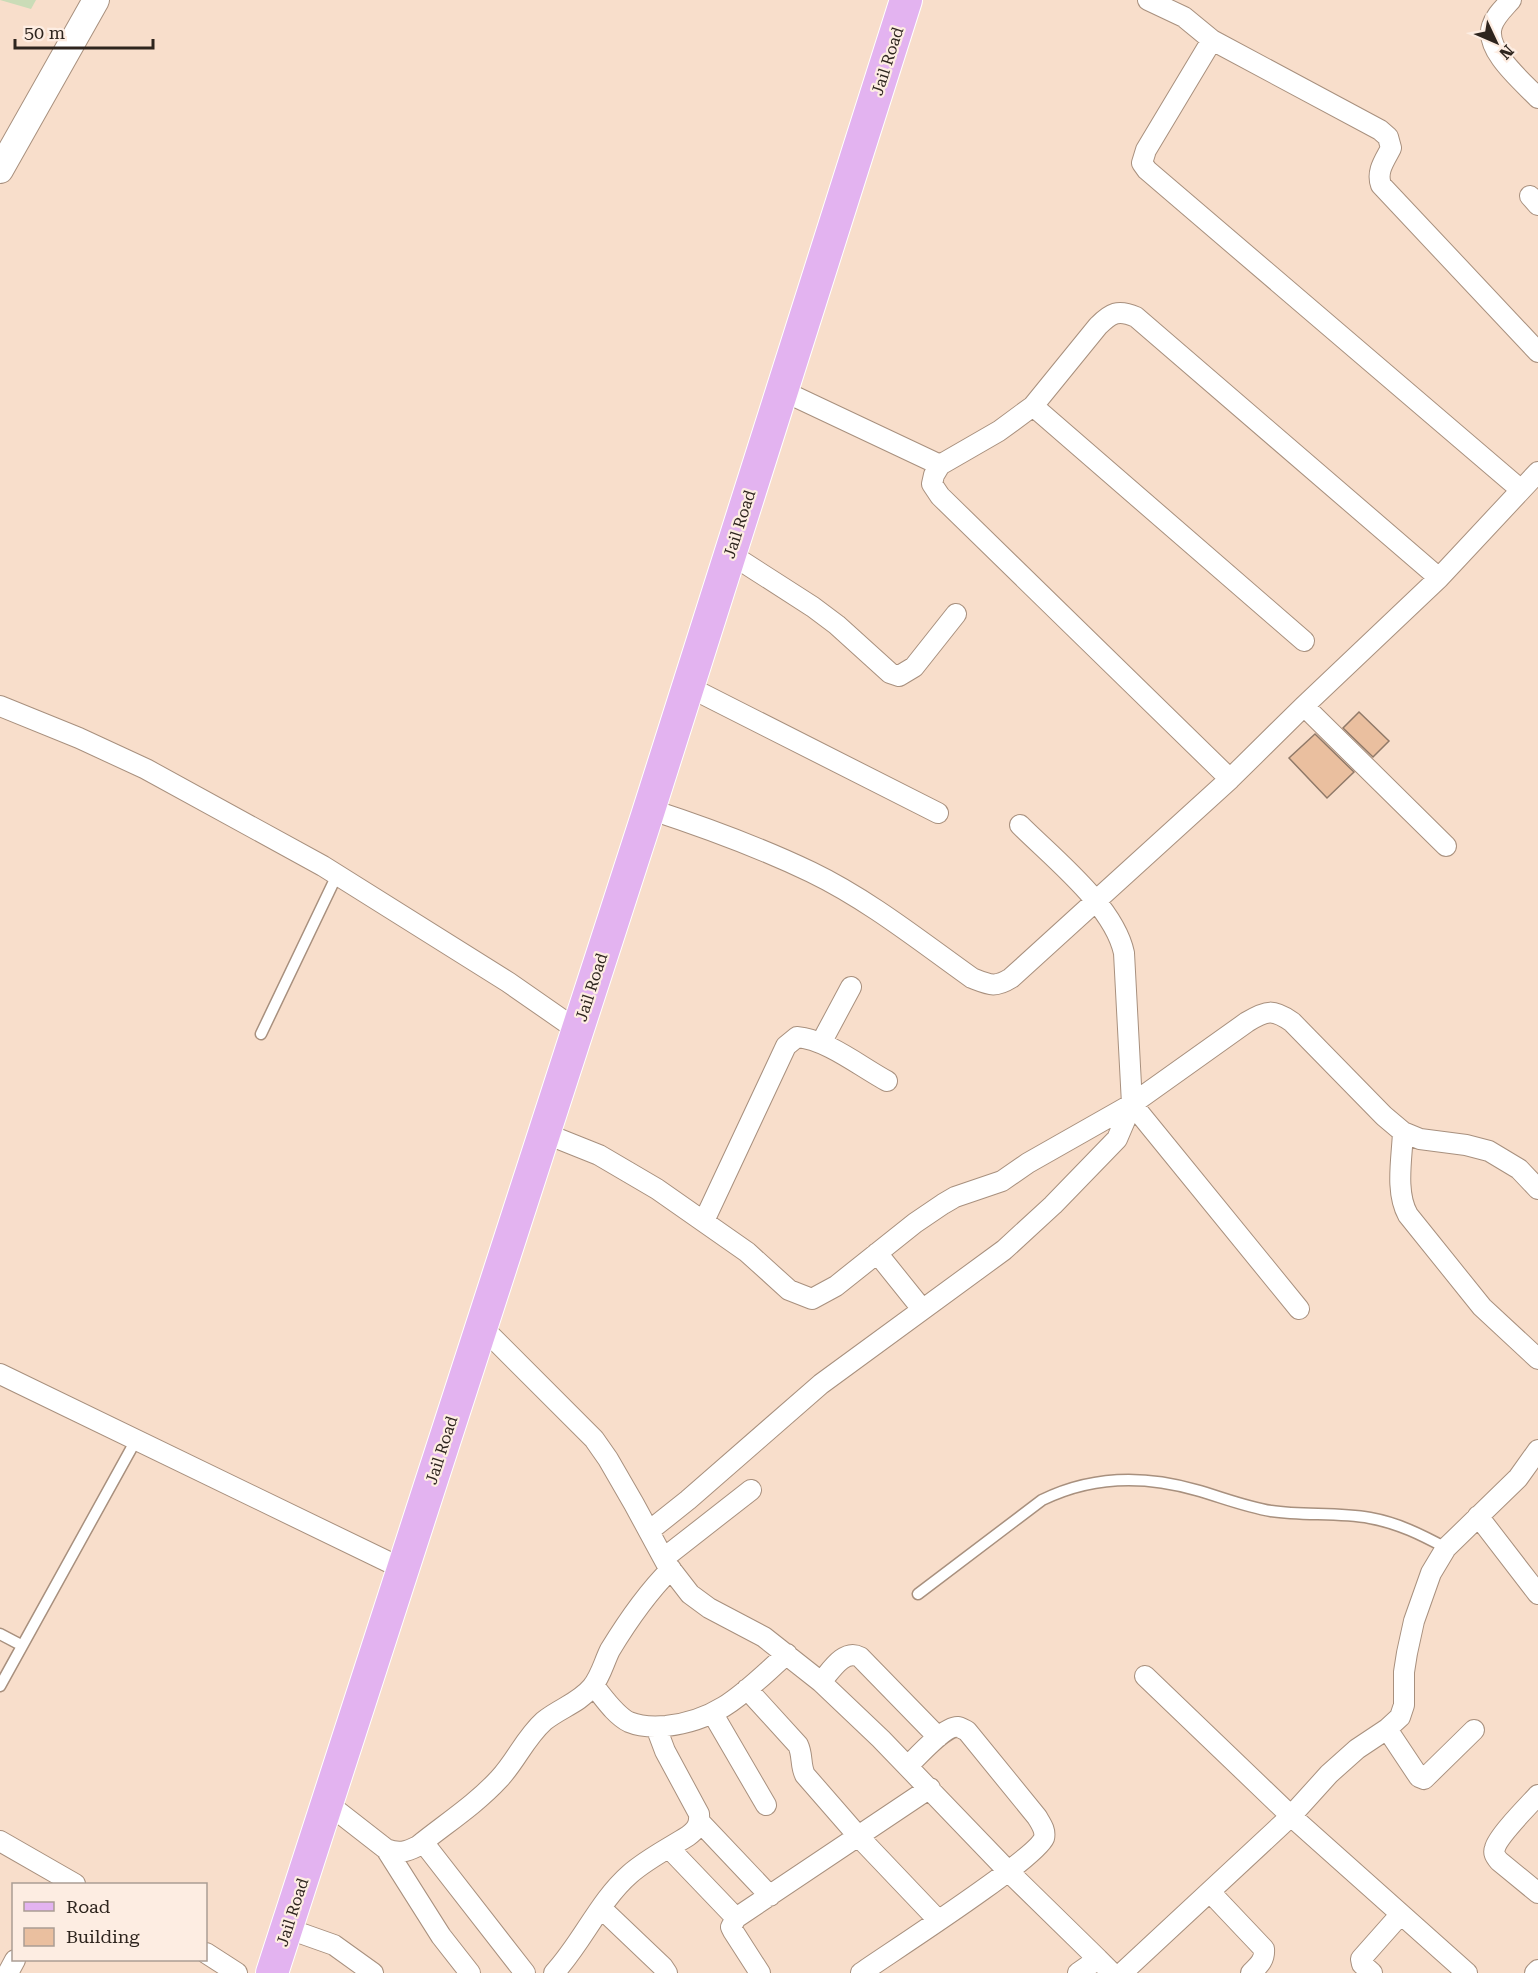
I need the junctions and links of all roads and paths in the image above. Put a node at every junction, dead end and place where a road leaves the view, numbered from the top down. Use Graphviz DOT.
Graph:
graph roads {
  1 [pos="96,0"];
  2 [pos="906,0"];
  3 [pos="1148,0"];
  4 [pos="1511,0"];
  5 [pos="1187,9"];
  6 [pos="1212,40"];
  7 [pos="1538,98"];
  8 [pos="0,170"];
  9 [pos="1538,352"];
  10 [pos="781,390"];
  11 [pos="1033,406"];
  12 [pos="940,465"];
  13 [pos="1538,472"];
  14 [pos="1521,490"];
  15 [pos="729,553"];
  16 [pos="1439,578"];
  17 [pos="956,614"];
  18 [pos="1304,641"];
  19 [pos="687,686"];
  20 [pos="1304,705"];
  21 [pos="0,706"];
  22 [pos="1230,778"];
  23 [pos="649,809"];
  24 [pos="938,813"];
  25 [pos="1020,825"];
  26 [pos="1446,846"];
  27 [pos="338,875"];
  28 [pos="1097,901"];
  29 [pos="851,987"];
  30 [pos="577,1030"];
  31 [pos="261,1034"];
  32 [pos="821,1043"];
  33 [pos="887,1081"];
  34 [pos="1132,1104"];
  35 [pos="1403,1132"];
  36 [pos="544,1133"];
  37 [pos="1538,1189"];
  38 [pos="704,1221"];
  39 [pos="877,1253"];
  40 [pos="922,1309"];
  41 [pos="1299,1309"];
  42 [pos="482,1326"];
  43 [pos="1538,1359"];
  44 [pos="0,1374"];
  45 [pos="136,1440"];
  46 [pos="1538,1450"];
  47 [pos="751,1490"];
  48 [pos="1478,1516"];
  49 [pos="649,1531"];
  50 [pos="1446,1548"];
  51 [pos="667,1564"];
  52 [pos="403,1569"];
  53 [pos="918,1594"];
  54 [pos="1538,1594"];
  55 [pos="0,1634"];
  56 [pos="21,1645"];
  57 [pos="787,1654"];
  58 [pos="1145,1676"];
  59 [pos="821,1682"];
  60 [pos="0,1686"];
  61 [pos="594,1686"];
  62 [pos="747,1689"];
  63 [pos="713,1714"];
  64 [pos="656,1727"];
  65 [pos="1387,1730"];
  66 [pos="1474,1730"];
  67 [pos="938,1737"];
  68 [pos="908,1766"];
  69 [pos="930,1788"];
  70 [pos="1538,1795"];
  71 [pos="327,1803"];
  72 [pos="766,1805"];
  73 [pos="1291,1816"];
  74 [pos="700,1822"];
  75 [pos="859,1837"];
  76 [pos="0,1841"];
  77 [pos="423,1842"];
  78 [pos="669,1848"];
  79 [pos="386,1849"];
  80 [pos="1008,1871"];
  81 [pos="62,1881"];
  82 [pos="1210,1892"];
  83 [pos="1538,1893"];
  84 [pos="770,1896"];
  85 [pos="602,1908"];
  86 [pos="1400,1915"];
  87 [pos="736,1918"];
  88 [pos="938,1920"];
  89 [pos="286,1928"];
  90 [pos="207,1954"];
  91 [pos="1105,1966"];
  92 [pos="864,1972"];
  93 [pos="237,1973"];
  94 [pos="272,1973"];
  95 [pos="373,1973"];
  96 [pos="470,1973"];
  97 [pos="525,1973"];
  98 [pos="554,1973"];
  99 [pos="667,1973"];
  100 [pos="760,1973"];
  101 [pos="1078,1973"];
  102 [pos="1122,1973"];
  103 [pos="1251,1973"];
  104 [pos="1372,1973"];
  105 [pos="1467,1973"];
  1 -- 8 [label="street"];
  2 -- 10 [label="main road, Jail Road"];
  3 -- 5 [label="street"];
  4 -- 7 [label="street"];
  5 -- 6 [label="street"];
  6 -- 9 [label="street"];
  6 -- 14 [label="street"];
  10 -- 12 [label="street"];
  10 -- 15 [label="main road, Jail Road"];
  11 -- 12 [label="street"];
  11 -- 16 [label="street"];
  11 -- 18 [label="street"];
  12 -- 22 [label="street"];
  13 -- 14 [label="street"];
  14 -- 16 [label="street"];
  15 -- 17 [label="street"];
  15 -- 19 [label="main road, Jail Road"];
  16 -- 20 [label="street"];
  19 -- 23 [label="main road, Jail Road"];
  19 -- 24 [label="street"];
  20 -- 22 [label="street"];
  20 -- 26 [label="street"];
  21 -- 27 [label="street"];
  22 -- 28 [label="street"];
  23 -- 28 [label="street"];
  23 -- 30 [label="main road, Jail Road"];
  25 -- 28 [label="street"];
  27 -- 30 [label="street"];
  27 -- 31 [label="lane"];
  28 -- 34 [label="street"];
  29 -- 32 [label="street"];
  30 -- 36 [label="main road, Jail Road"];
  32 -- 33 [label="street"];
  32 -- 38 [label="street"];
  34 -- 35 [label="street"];
  34 -- 39 [label="street"];
  34 -- 40 [label="street"];
  34 -- 41 [label="street"];
  35 -- 37 [label="street"];
  35 -- 43 [label="street"];
  36 -- 38 [label="street"];
  36 -- 42 [label="main road, Jail Road"];
  38 -- 39 [label="street"];
  39 -- 40 [label="street"];
  40 -- 49 [label="street"];
  42 -- 49 [label="street"];
  42 -- 52 [label="main road, Jail Road"];
  44 -- 45 [label="street"];
  45 -- 52 [label="street"];
  45 -- 56 [label="lane"];
  46 -- 48 [label="street"];
  47 -- 51 [label="street"];
  48 -- 50 [label="street"];
  48 -- 54 [label="street"];
  49 -- 51 [label="street"];
  50 -- 53 [label="lane"];
  50 -- 65 [label="street"];
  51 -- 57 [label="street"];
  51 -- 61 [label="street"];
  52 -- 71 [label="main road, Jail Road"];
  55 -- 56 [label="lane"];
  56 -- 60 [label="lane"];
  57 -- 59 [label="street"];
  57 -- 62 [label="street"];
  58 -- 73 [label="street"];
  59 -- 67 [label="street"];
  59 -- 68 [label="street"];
  61 -- 64 [label="street"];
  61 -- 77 [label="street"];
  62 -- 63 [label="street"];
  62 -- 75 [label="street"];
  63 -- 64 [label="street"];
  63 -- 72 [label="street"];
  64 -- 74 [label="street"];
  65 -- 66 [label="street"];
  65 -- 73 [label="street"];
  67 -- 68 [label="street"];
  67 -- 80 [label="street"];
  68 -- 69 [label="street"];
  69 -- 75 [label="street"];
  69 -- 80 [label="street"];
  70 -- 83 [label="street"];
  71 -- 79 [label="street"];
  71 -- 89 [label="main road, Jail Road"];
  73 -- 82 [label="street"];
  73 -- 86 [label="street"];
  74 -- 78 [label="street"];
  74 -- 84 [label="street"];
  75 -- 84 [label="street"];
  75 -- 88 [label="street"];
  76 -- 81 [label="street"];
  77 -- 79 [label="street"];
  77 -- 97 [label="street"];
  78 -- 85 [label="street"];
  78 -- 87 [label="street"];
  79 -- 96 [label="street"];
  80 -- 88 [label="street"];
  80 -- 91 [label="street"];
  82 -- 102 [label="street"];
  82 -- 103 [label="street"];
  84 -- 87 [label="street"];
  85 -- 98 [label="street"];
  85 -- 99 [label="street"];
  86 -- 104 [label="street"];
  86 -- 105 [label="street"];
  87 -- 100 [label="street"];
  88 -- 92 [label="street"];
  89 -- 94 [label="main road, Jail Road"];
  89 -- 95 [label="street"];
  90 -- 93 [label="street"];
  91 -- 101 [label="street"];
}
